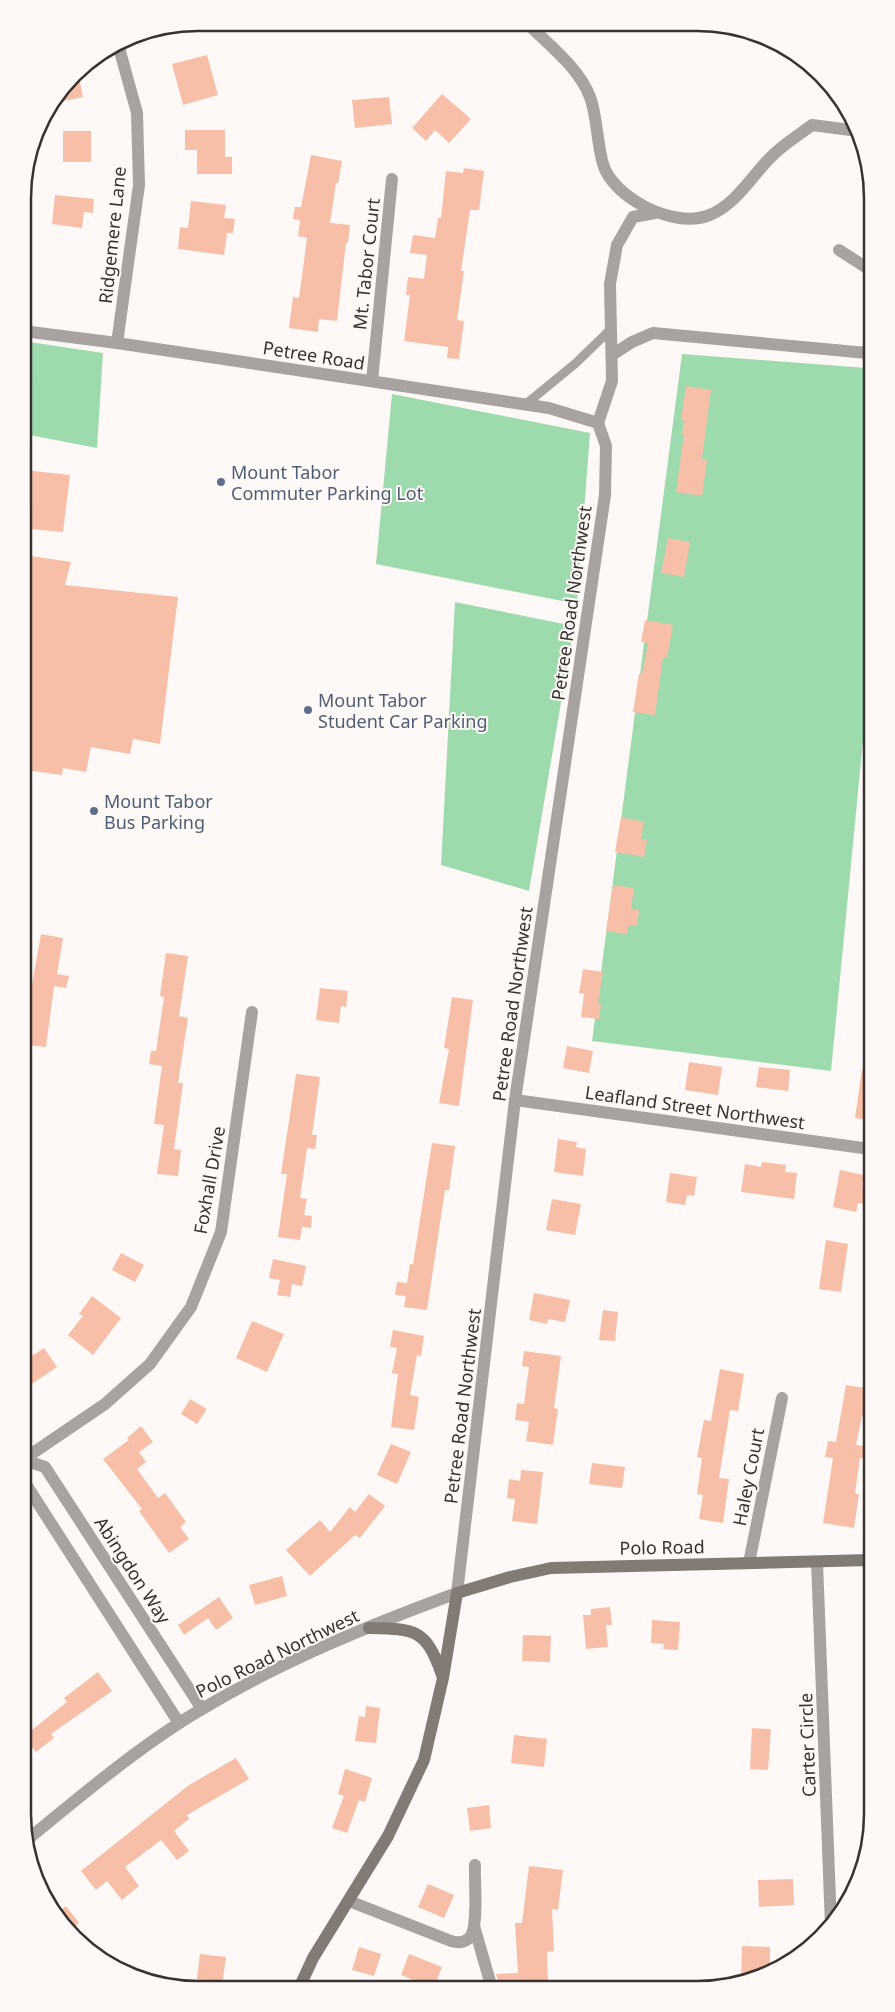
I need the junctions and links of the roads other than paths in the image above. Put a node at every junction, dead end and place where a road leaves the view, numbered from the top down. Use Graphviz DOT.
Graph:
graph roads {
  1 [pos="536,31"];
  2 [pos="120,51"];
  3 [pos="849,130"];
  4 [pos="392,179"];
  5 [pos="655,213"];
  6 [pos="839,250"];
  7 [pos="864,266"];
  8 [pos="611,329"];
  9 [pos="32,332"];
  10 [pos="117,343"];
  11 [pos="864,353"];
  12 [pos="612,355"];
  13 [pos="372,381"];
  14 [pos="526,404"];
  15 [pos="598,423"];
  16 [pos="252,1012"];
  17 [pos="515,1100"];
  18 [pos="863,1148"];
  19 [pos="782,1398"];
  20 [pos="31,1454"];
  21 [pos="31,1462"];
  22 [pos="31,1493"];
  23 [pos="863,1560"];
  24 [pos="817,1562"];
  25 [pos="749,1563"];
  26 [pos="457,1592"];
  27 [pos="369,1628"];
  28 [pos="443,1678"];
  29 [pos="202,1708"];
  30 [pos="179,1723"];
  31 [pos="33,1834"];
  32 [pos="475,1865"];
  33 [pos="349,1901"];
  34 [pos="831,1914"];
  35 [pos="474,1926"];
  36 [pos="302,1981"];
  37 [pos="490,1981"];
  1 -- 5 [label="street"];
  2 -- 10 [label="street, Ridgemere Lane"];
  3 -- 5 [label="street"];
  4 -- 13 [label="street, Mt. Tabor Court"];
  5 -- 8 [label="street"];
  6 -- 7 [label="street"];
  8 -- 12 [label="street"];
  8 -- 14 [label="lane"];
  9 -- 10 [label="street, Petree Road"];
  10 -- 13 [label="street, Petree Road"];
  11 -- 12 [label="street"];
  12 -- 15 [label="street"];
  13 -- 14 [label="street, Petree Road"];
  14 -- 15 [label="street, Petree Road"];
  15 -- 17 [label="street, Petree Road Northwest"];
  16 -- 20 [label="street, Foxhall Drive"];
  17 -- 18 [label="street, Leafland Street Northwest"];
  17 -- 26 [label="street, Petree Road Northwest"];
  19 -- 25 [label="street, Haley Court"];
  21 -- 29 [label="street, Abingdon Way"];
  22 -- 30 [label="street"];
  23 -- 24 [label="main road, Polo Road"];
  24 -- 25 [label="main road, Polo Road"];
  24 -- 34 [label="street, Carter Circle"];
  25 -- 26 [label="main road, Polo Road"];
  26 -- 27 [label="street, Polo Road Northwest"];
  26 -- 28 [label="main road"];
  27 -- 28 [label="main road"];
  27 -- 29 [label="street, Polo Road Northwest"];
  28 -- 33 [label="main road"];
  29 -- 30 [label="street, Polo Road Northwest"];
  30 -- 31 [label="street, Polo Road Northwest"];
  32 -- 35 [label="street"];
  33 -- 35 [label="street"];
  33 -- 36 [label="main road"];
  35 -- 37 [label="street"];
}
